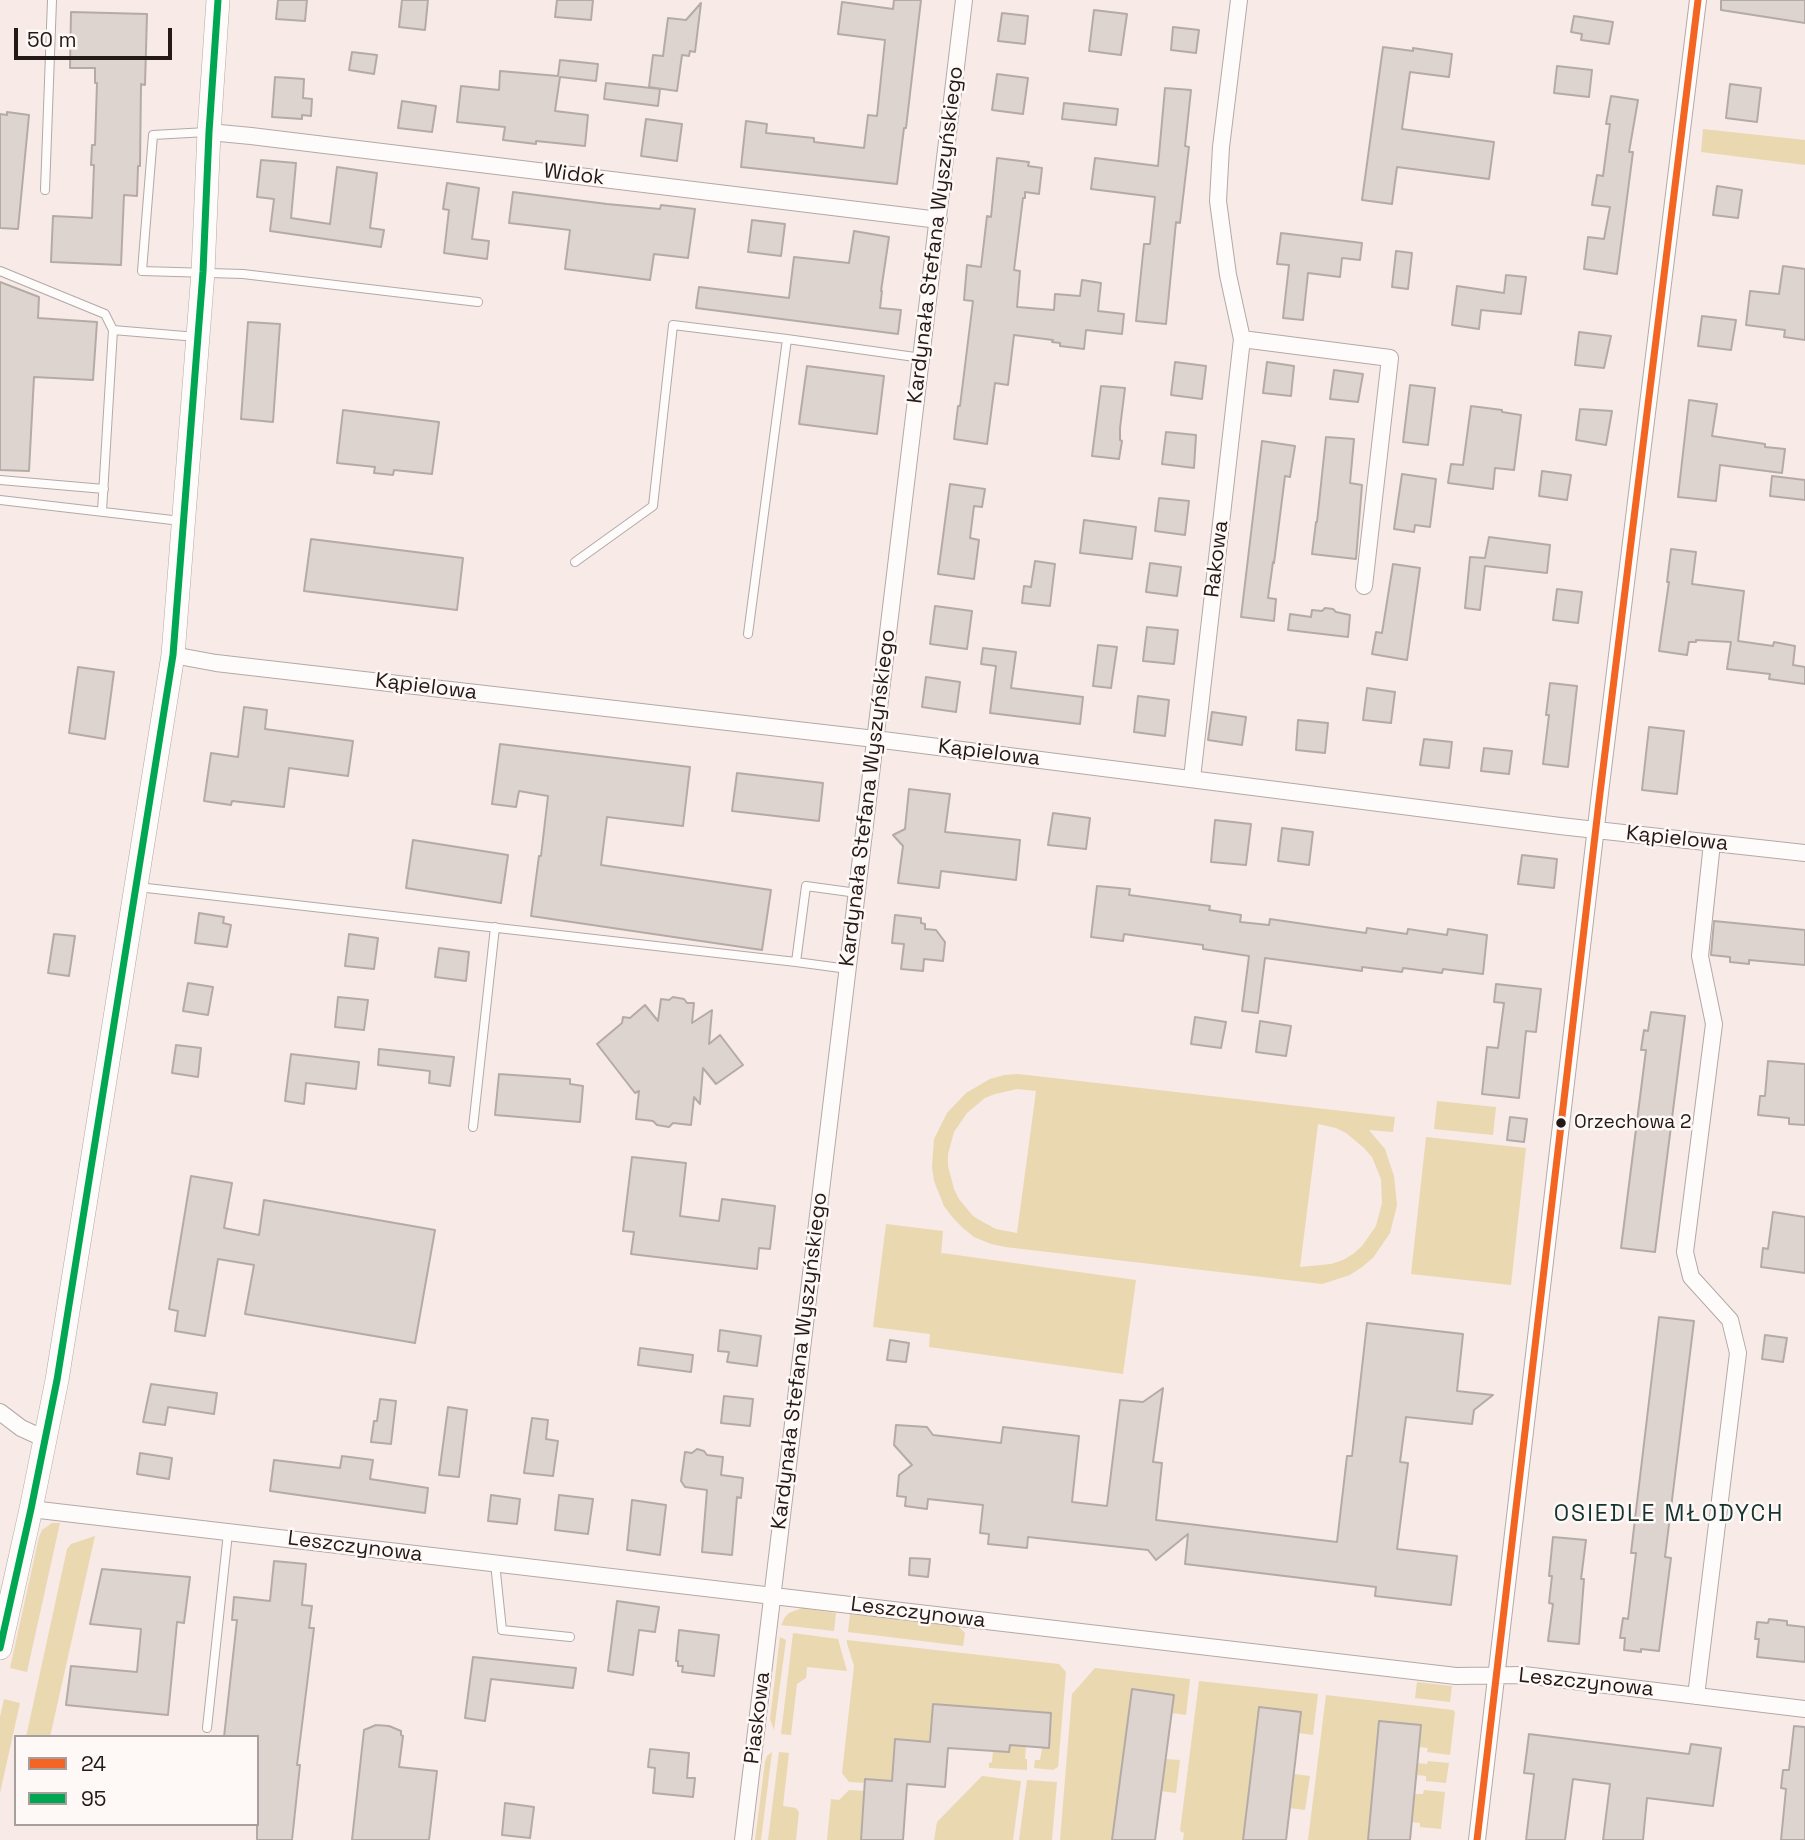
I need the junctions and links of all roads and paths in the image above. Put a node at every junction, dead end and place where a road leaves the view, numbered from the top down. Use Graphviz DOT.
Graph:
graph roads {
  1 [pos="52,0"];
  2 [pos="218,0"];
  3 [pos="964,0"];
  4 [pos="1239,0"];
  5 [pos="1698,0"];
  6 [pos="209,132"];
  7 [pos="45,190"];
  8 [pos="939,220"];
  9 [pos="0,271"];
  10 [pos="203,272"];
  11 [pos="478,302"];
  12 [pos="113,330"];
  13 [pos="198,337"];
  14 [pos="787,339"];
  15 [pos="1242,340"];
  16 [pos="922,358"];
  17 [pos="0,480"];
  18 [pos="104,489"];
  19 [pos="0,500"];
  20 [pos="102,511"];
  21 [pos="184,521"];
  22 [pos="575,562"];
  23 [pos="1364,586"];
  24 [pos="748,634"];
  25 [pos="173,654"];
  26 [pos="875,739"];
  27 [pos="1192,778"];
  28 [pos="1595,830"];
  29 [pos="1712,843"];
  30 [pos="1805,853"];
  31 [pos="135,887"];
  32 [pos="857,893"];
  33 [pos="495,927"];
  34 [pos="796,962"];
  35 [pos="848,969"];
  36 [pos="473,1127"];
  37 [pos="0,1412"];
  38 [pos="46,1439"];
  39 [pos="31,1509"];
  40 [pos="228,1532"];
  41 [pos="495,1563"];
  42 [pos="772,1596"];
  43 [pos="570,1637"];
  44 [pos="0,1648"];
  45 [pos="1496,1675"];
  46 [pos="1696,1696"];
  47 [pos="1805,1709"];
  48 [pos="207,1728"];
  49 [pos="743,1840"];
  50 [pos="1477,1840"];
  1 -- 7 [label="lane"];
  2 -- 6 [label="street"];
  3 -- 8 [label="street, Kardynała Stefana Wyszyńskiego"];
  4 -- 15 [label="street, Rakowa"];
  5 -- 28 [label="street"];
  6 -- 8 [label="street, Widok"];
  6 -- 10 [label="street"];
  6 -- 10 [label="lane"];
  8 -- 16 [label="street, Kardynała Stefana Wyszyńskiego"];
  9 -- 12 [label="lane"];
  10 -- 11 [label="lane"];
  10 -- 13 [label="street"];
  12 -- 13 [label="lane"];
  12 -- 18 [label="lane"];
  13 -- 21 [label="street"];
  14 -- 16 [label="lane"];
  14 -- 22 [label="lane"];
  14 -- 24 [label="lane"];
  15 -- 23 [label="street"];
  15 -- 27 [label="street, Rakowa"];
  16 -- 26 [label="street, Kardynała Stefana Wyszyńskiego"];
  17 -- 18 [label="lane"];
  18 -- 20 [label="lane"];
  19 -- 20 [label="lane"];
  20 -- 21 [label="lane"];
  21 -- 25 [label="street"];
  25 -- 26 [label="street, Kąpielowa"];
  25 -- 31 [label="street"];
  26 -- 27 [label="street, Kąpielowa"];
  26 -- 32 [label="street, Kardynała Stefana Wyszyńskiego"];
  27 -- 28 [label="street, Kąpielowa"];
  28 -- 29 [label="street, Kąpielowa"];
  28 -- 45 [label="street"];
  29 -- 30 [label="street, Kąpielowa"];
  29 -- 46 [label="street"];
  31 -- 33 [label="lane"];
  31 -- 38 [label="street"];
  32 -- 34 [label="lane"];
  32 -- 35 [label="street, Kardynała Stefana Wyszyńskiego"];
  33 -- 34 [label="lane"];
  33 -- 36 [label="lane"];
  34 -- 35 [label="lane"];
  35 -- 42 [label="street, Kardynała Stefana Wyszyńskiego"];
  37 -- 38 [label="street"];
  38 -- 39 [label="street"];
  39 -- 40 [label="street, Leszczynowa"];
  39 -- 44 [label="street"];
  40 -- 41 [label="street, Leszczynowa"];
  40 -- 48 [label="lane"];
  41 -- 42 [label="street, Leszczynowa"];
  41 -- 43 [label="lane"];
  42 -- 45 [label="street, Leszczynowa"];
  42 -- 49 [label="street, Piaskowa"];
  45 -- 46 [label="street, Leszczynowa"];
  45 -- 50 [label="street"];
  46 -- 47 [label="street, Leszczynowa"];
}
